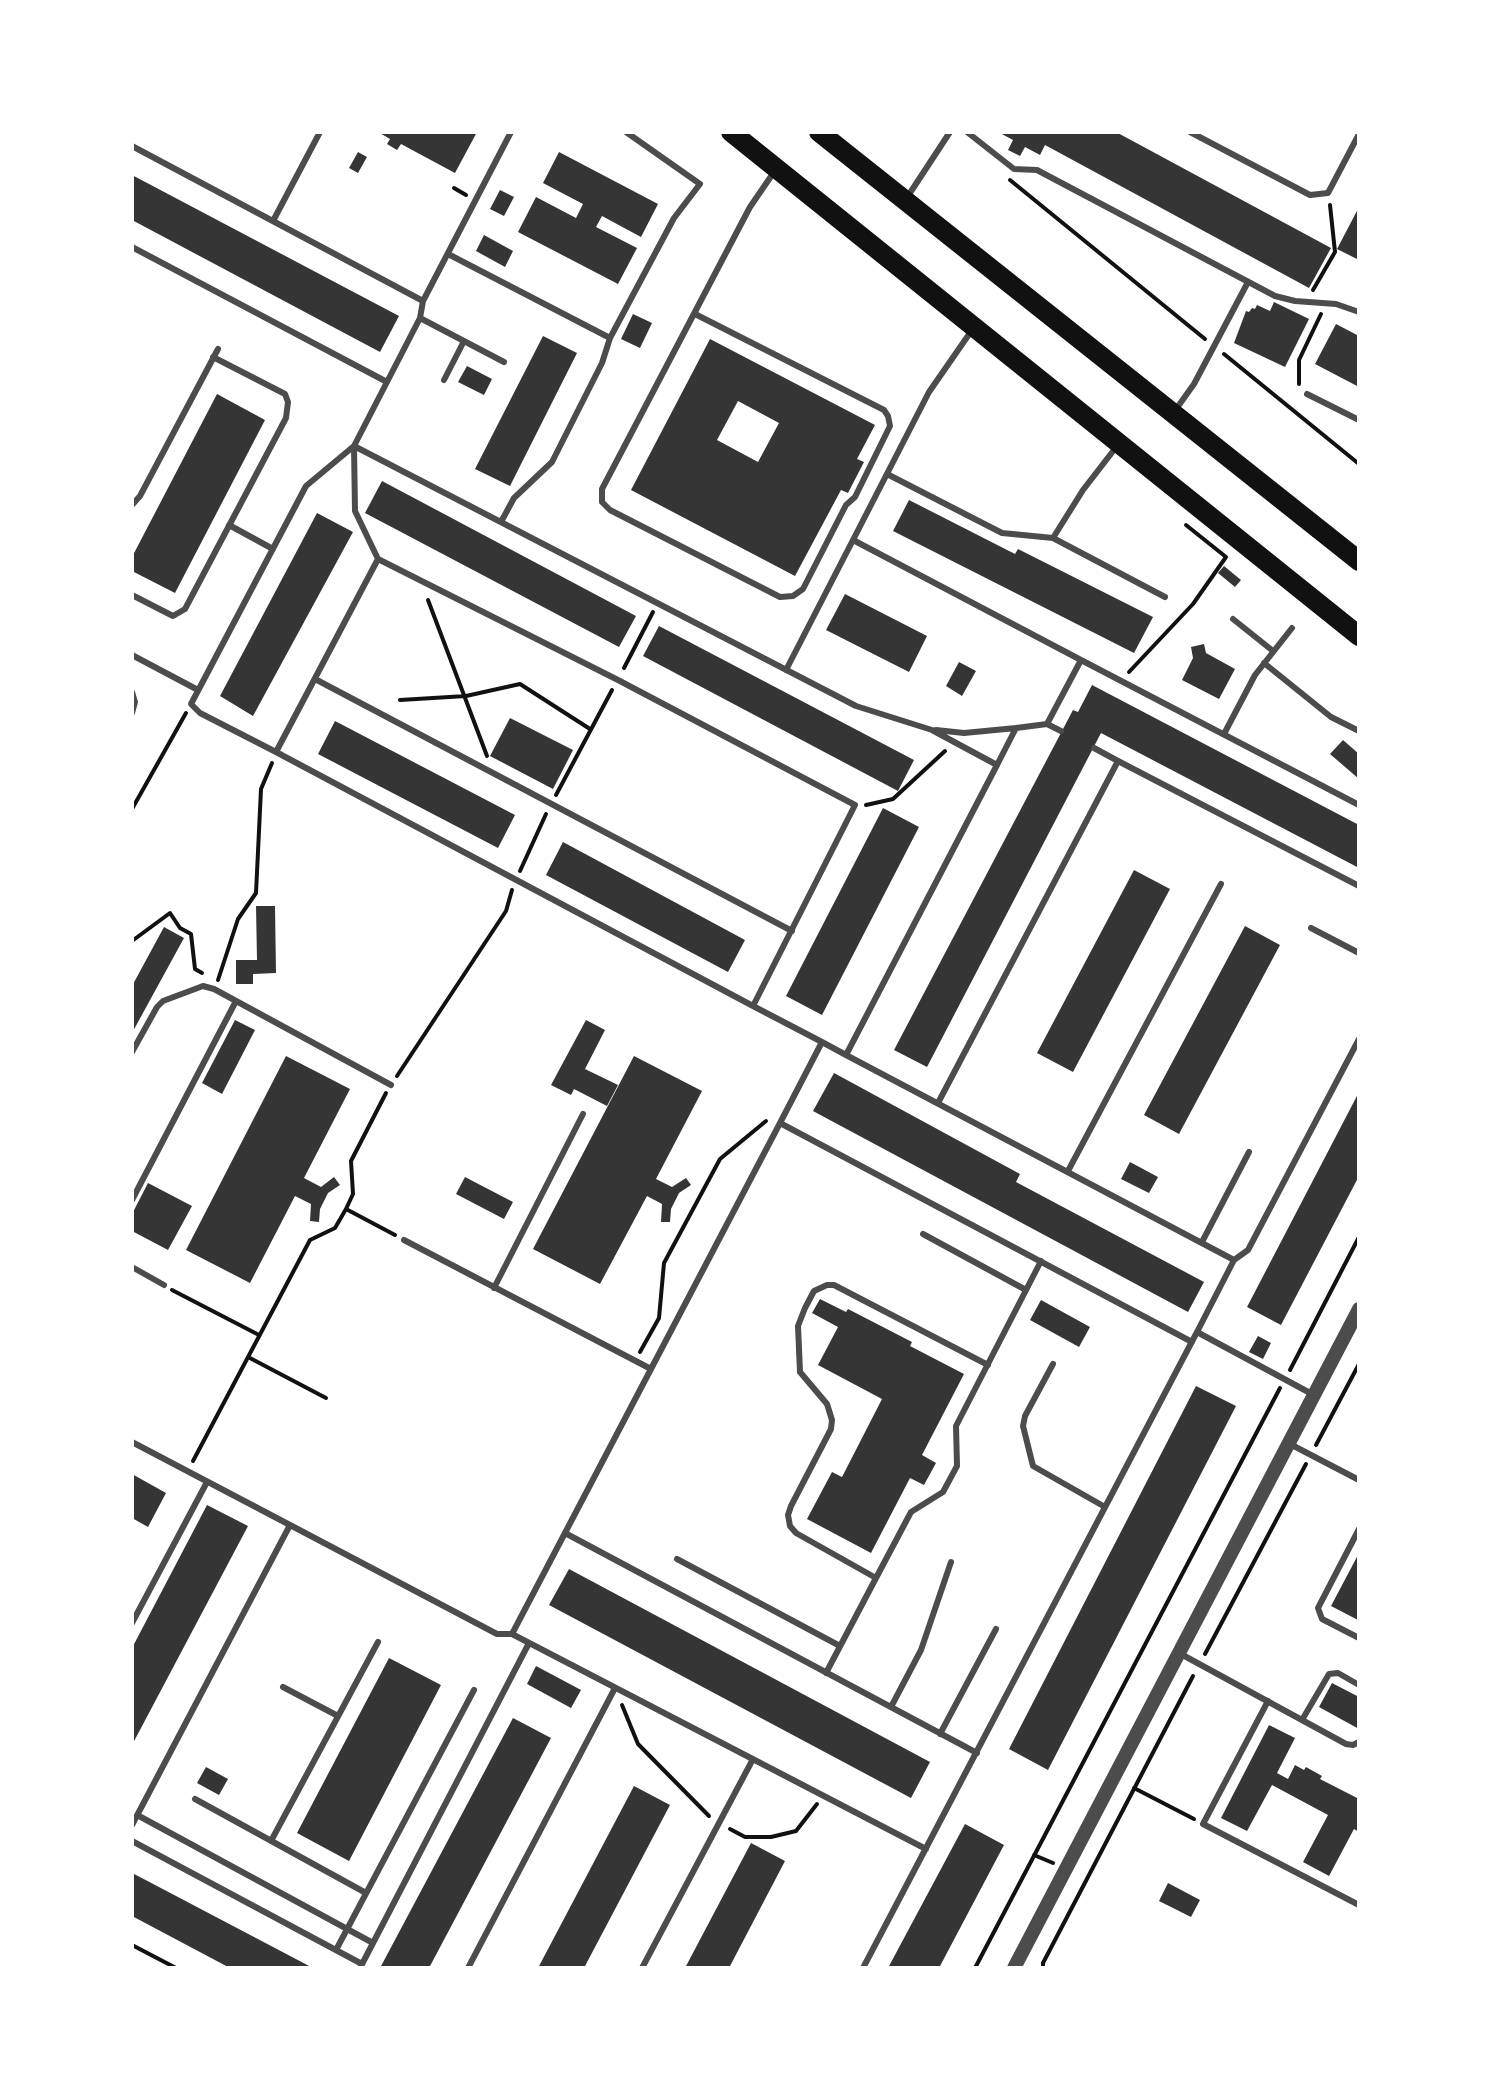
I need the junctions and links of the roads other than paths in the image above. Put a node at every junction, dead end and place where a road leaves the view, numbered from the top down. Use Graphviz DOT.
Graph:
graph roads {
  1 [pos="320,132"];
  2 [pos="511,132"];
  3 [pos="626,132"];
  4 [pos="731,132"];
  5 [pos="819,132"];
  6 [pos="950,132"];
  7 [pos="967,132"];
  8 [pos="1190,132"];
  9 [pos="1359,134"];
  10 [pos="132,146"];
  11 [pos="777,169"];
  12 [pos="905,200"];
  13 [pos="273,221"];
  14 [pos="132,247"];
  15 [pos="448,254"];
  16 [pos="1248,282"];
  17 [pos="423,301"];
  18 [pos="1359,312"];
  19 [pos="695,314"];
  20 [pos="420,318"];
  21 [pos="973,328"];
  22 [pos="610,338"];
  23 [pos="464,341"];
  24 [pos="218,349"];
  25 [pos="213,357"];
  26 [pos="504,362"];
  27 [pos="444,380"];
  28 [pos="387,382"];
  29 [pos="1307,394"];
  30 [pos="1172,414"];
  31 [pos="1359,420"];
  32 [pos="1119,443"];
  33 [pos="354,446"];
  34 [pos="887,474"];
  35 [pos="132,505"];
  36 [pos="501,522"];
  37 [pos="229,525"];
  38 [pos="1053,538"];
  39 [pos="853,540"];
  40 [pos="273,549"];
  41 [pos="378,559"];
  42 [pos="1359,561"];
  43 [pos="132,595"];
  44 [pos="1165,597"];
  45 [pos="1233,619"];
  46 [pos="1292,628"];
  47 [pos="1359,636"];
  48 [pos="1273,651"];
  49 [pos="132,655"];
  50 [pos="1081,660"];
  51 [pos="1264,663"];
  52 [pos="786,670"];
  53 [pos="315,679"];
  54 [pos="198,690"];
  55 [pos="132,692"];
  56 [pos="132,713"];
  57 [pos="1047,724"];
  58 [pos="1016,728"];
  59 [pos="932,730"];
  60 [pos="1061,731"];
  61 [pos="1359,731"];
  62 [pos="1224,734"];
  63 [pos="1094,748"];
  64 [pos="276,752"];
  65 [pos="1118,761"];
  66 [pos="997,765"];
  67 [pos="1359,805"];
  68 [pos="1221,884"];
  69 [pos="1359,886"];
  70 [pos="1311,928"];
  71 [pos="792,931"];
  72 [pos="1359,953"];
  73 [pos="236,1001"];
  74 [pos="753,1006"];
  75 [pos="1359,1039"];
  76 [pos="822,1042"];
  77 [pos="132,1052"];
  78 [pos="846,1055"];
  79 [pos="391,1085"];
  80 [pos="938,1103"];
  81 [pos="583,1114"];
  82 [pos="780,1123"];
  83 [pos="1249,1152"];
  84 [pos="1068,1171"];
  85 [pos="133,1196"];
  86 [pos="923,1234"];
  87 [pos="404,1240"];
  88 [pos="1202,1242"];
  89 [pos="1234,1260"];
  90 [pos="1041,1261"];
  91 [pos="132,1267"];
  92 [pos="164,1285"];
  93 [pos="494,1288"];
  94 [pos="1026,1290"];
  95 [pos="1359,1309"];
  96 [pos="1197,1332"];
  97 [pos="1192,1342"];
  98 [pos="1053,1364"];
  99 [pos="988,1365"];
  100 [pos="651,1369"];
  101 [pos="1314,1394"];
  102 [pos="132,1442"];
  103 [pos="1288,1443"];
  104 [pos="1359,1480"];
  105 [pos="207,1482"];
  106 [pos="1105,1507"];
  107 [pos="290,1525"];
  108 [pos="1359,1529"];
  109 [pos="565,1533"];
  110 [pos="677,1559"];
  111 [pos="951,1562"];
  112 [pos="876,1578"];
  113 [pos="132,1623"];
  114 [pos="996,1629"];
  115 [pos="512,1634"];
  116 [pos="1359,1638"];
  117 [pos="378,1642"];
  118 [pos="529,1643"];
  119 [pos="840,1646"];
  120 [pos="1179,1653"];
  121 [pos="826,1673"];
  122 [pos="1359,1685"];
  123 [pos="283,1687"];
  124 [pos="615,1688"];
  125 [pos="474,1690"];
  126 [pos="1268,1701"];
  127 [pos="891,1707"];
  128 [pos="338,1716"];
  129 [pos="1302,1720"];
  130 [pos="940,1734"];
  131 [pos="1359,1742"];
  132 [pos="977,1753"];
  133 [pos="753,1759"];
  134 [pos="195,1799"];
  135 [pos="139,1816"];
  136 [pos="132,1825"];
  137 [pos="132,1841"];
  138 [pos="271,1841"];
  139 [pos="926,1849"];
  140 [pos="366,1893"];
  141 [pos="1359,1905"];
  142 [pos="347,1929"];
  143 [pos="373,1943"];
  144 [pos="336,1950"];
  145 [pos="361,1966"];
  146 [pos="468,1968"];
  147 [pos="642,1968"];
  148 [pos="863,1968"];
  149 [pos="1014,1968"];
  1 -- 13 [label="lane"];
  2 -- 15 [label="lane"];
  3 -- 22 [label="lane"];
  4 -- 11 [label="main road"];
  5 -- 12 [label="main road"];
  6 -- 12 [label="lane"];
  7 -- 16 [label="lane"];
  8 -- 9 [label="lane"];
  10 -- 13 [label="lane"];
  11 -- 19 [label="lane"];
  11 -- 21 [label="main road"];
  12 -- 30 [label="main road"];
  13 -- 17 [label="lane"];
  14 -- 28 [label="lane"];
  15 -- 17 [label="lane"];
  15 -- 22 [label="lane"];
  16 -- 18 [label="lane"];
  16 -- 30 [label="lane"];
  17 -- 20 [label="lane"];
  19 -- 19 [label="lane"];
  20 -- 23 [label="lane"];
  20 -- 28 [label="lane"];
  21 -- 32 [label="main road"];
  21 -- 34 [label="lane"];
  22 -- 36 [label="lane"];
  23 -- 26 [label="lane"];
  23 -- 27 [label="lane"];
  24 -- 25 [label="lane"];
  25 -- 35 [label="lane"];
  25 -- 37 [label="lane"];
  28 -- 33 [label="lane"];
  29 -- 31 [label="lane"];
  30 -- 42 [label="main road"];
  32 -- 38 [label="lane"];
  32 -- 47 [label="main road"];
  33 -- 36 [label="lane"];
  33 -- 40 [label="lane"];
  33 -- 41 [label="lane"];
  34 -- 38 [label="lane"];
  34 -- 39 [label="lane"];
  36 -- 52 [label="lane"];
  37 -- 40 [label="lane"];
  37 -- 43 [label="lane"];
  38 -- 44 [label="lane"];
  39 -- 50 [label="lane"];
  39 -- 52 [label="lane"];
  40 -- 54 [label="lane"];
  41 -- 53 [label="lane"];
  41 -- 71 [label="lane"];
  45 -- 48 [label="lane"];
  46 -- 48 [label="lane"];
  48 -- 51 [label="lane"];
  49 -- 54 [label="lane"];
  50 -- 57 [label="lane"];
  50 -- 62 [label="lane"];
  51 -- 61 [label="lane"];
  51 -- 62 [label="lane"];
  52 -- 59 [label="lane"];
  53 -- 64 [label="lane"];
  53 -- 71 [label="lane"];
  54 -- 64 [label="lane"];
  55 -- 56 [label="lane"];
  57 -- 58 [label="lane"];
  57 -- 60 [label="lane"];
  58 -- 59 [label="lane"];
  58 -- 66 [label="lane"];
  59 -- 66 [label="lane"];
  62 -- 67 [label="lane"];
  63 -- 65 [label="lane"];
  64 -- 74 [label="lane"];
  65 -- 69 [label="lane"];
  65 -- 80 [label="lane"];
  66 -- 78 [label="lane"];
  68 -- 84 [label="lane"];
  70 -- 72 [label="lane"];
  71 -- 74 [label="lane"];
  73 -- 77 [label="lane"];
  73 -- 79 [label="lane"];
  73 -- 85 [label="lane"];
  74 -- 76 [label="lane"];
  75 -- 89 [label="lane"];
  76 -- 78 [label="lane"];
  76 -- 82 [label="lane"];
  78 -- 80 [label="lane"];
  80 -- 84 [label="lane"];
  81 -- 93 [label="lane"];
  82 -- 90 [label="lane"];
  82 -- 100 [label="lane"];
  83 -- 88 [label="lane"];
  84 -- 88 [label="lane"];
  86 -- 94 [label="lane"];
  87 -- 93 [label="lane"];
  88 -- 89 [label="lane"];
  89 -- 96 [label="lane"];
  90 -- 94 [label="lane"];
  90 -- 97 [label="lane"];
  91 -- 92 [label="lane"];
  93 -- 100 [label="lane"];
  94 -- 99 [label="lane"];
  95 -- 101 [label="street"];
  96 -- 97 [label="lane"];
  96 -- 101 [label="lane"];
  97 -- 106 [label="lane"];
  98 -- 106 [label="lane"];
  99 -- 112 [label="lane"];
  99 -- 112 [label="lane"];
  100 -- 109 [label="lane"];
  101 -- 103 [label="street"];
  102 -- 105 [label="lane"];
  103 -- 104 [label="lane"];
  103 -- 120 [label="street"];
  105 -- 107 [label="lane"];
  105 -- 113 [label="lane"];
  106 -- 132 [label="lane"];
  107 -- 115 [label="lane"];
  107 -- 135 [label="lane"];
  108 -- 116 [label="lane"];
  109 -- 115 [label="lane"];
  109 -- 121 [label="lane"];
  110 -- 119 [label="lane"];
  111 -- 127 [label="lane"];
  112 -- 119 [label="lane"];
  114 -- 130 [label="lane"];
  115 -- 118 [label="lane"];
  117 -- 128 [label="lane"];
  118 -- 124 [label="lane"];
  118 -- 143 [label="lane"];
  119 -- 121 [label="lane"];
  120 -- 126 [label="lane"];
  120 -- 149 [label="street"];
  121 -- 127 [label="lane"];
  122 -- 129 [label="lane"];
  123 -- 128 [label="lane"];
  124 -- 133 [label="lane"];
  124 -- 146 [label="lane"];
  125 -- 140 [label="lane"];
  126 -- 129 [label="lane"];
  126 -- 141 [label="lane"];
  127 -- 130 [label="lane"];
  128 -- 138 [label="lane"];
  129 -- 131 [label="lane"];
  130 -- 132 [label="lane"];
  132 -- 139 [label="lane"];
  133 -- 139 [label="lane"];
  133 -- 147 [label="lane"];
  134 -- 138 [label="lane"];
  135 -- 136 [label="lane"];
  135 -- 142 [label="lane"];
  137 -- 144 [label="lane"];
  138 -- 140 [label="lane"];
  139 -- 148 [label="lane"];
  140 -- 142 [label="lane"];
  142 -- 143 [label="lane"];
  142 -- 144 [label="lane"];
  143 -- 145 [label="lane"];
  144 -- 145 [label="lane"];
}
